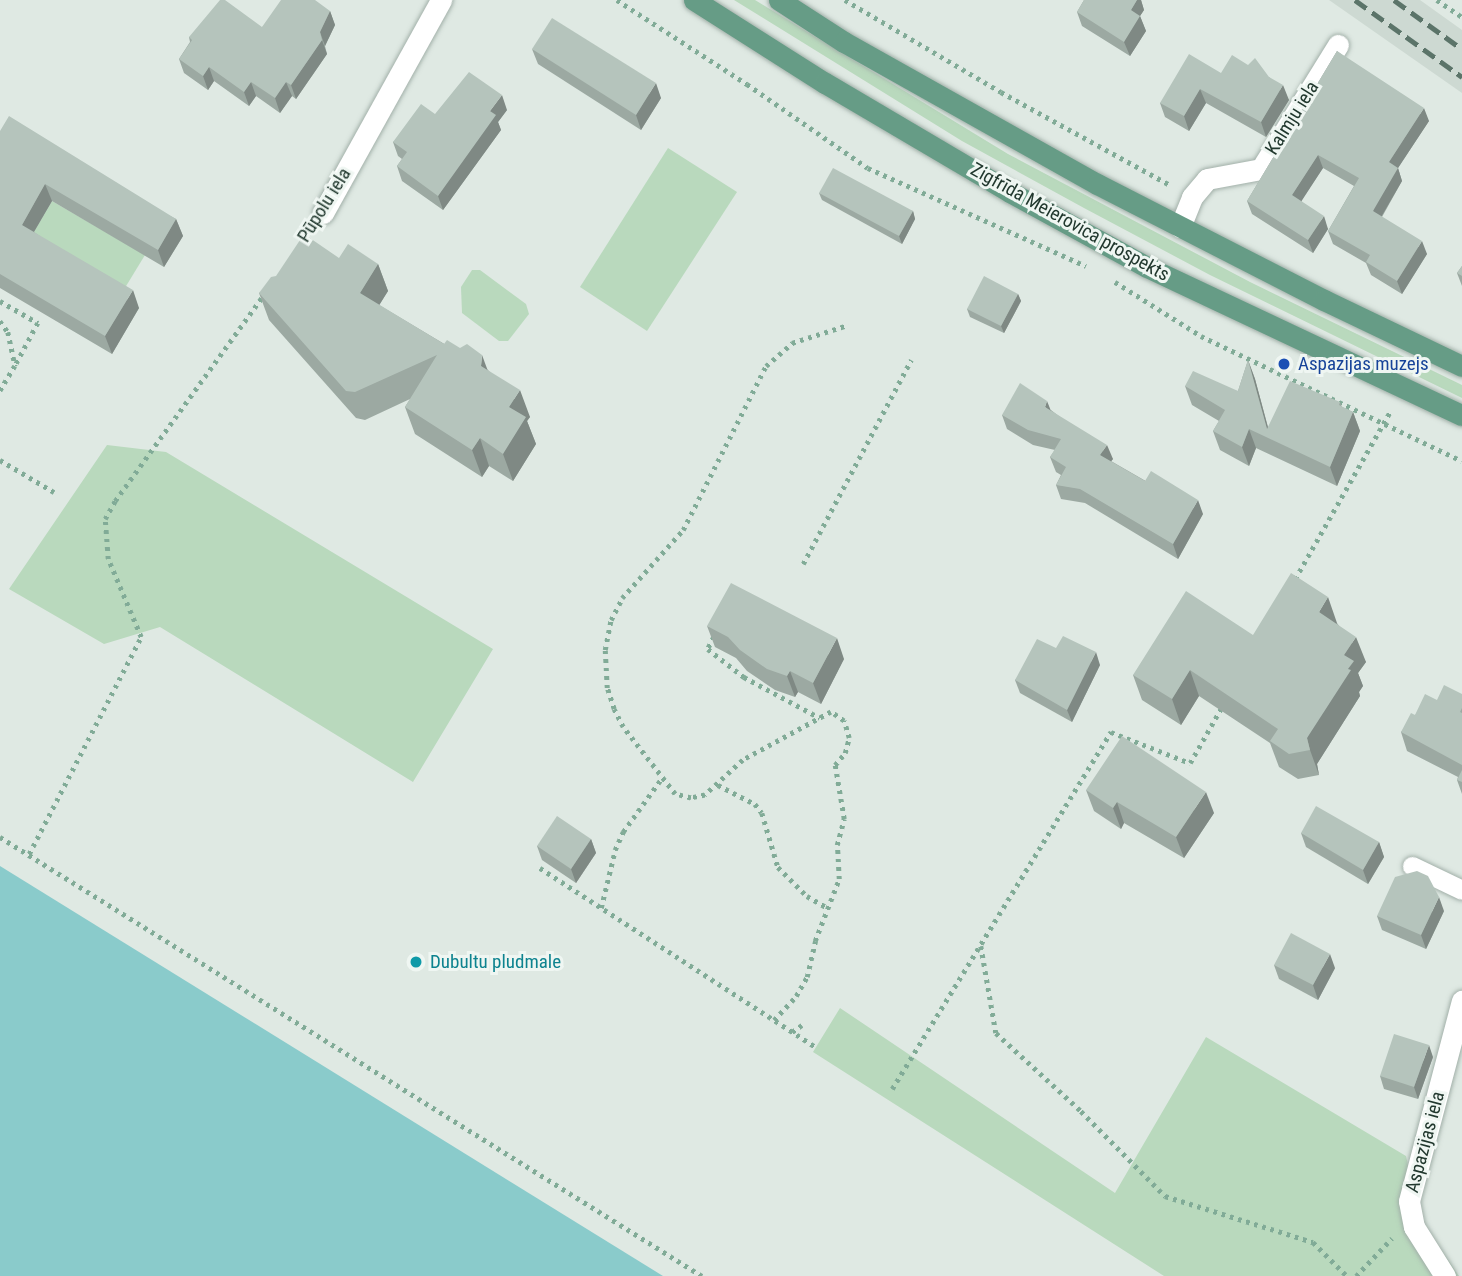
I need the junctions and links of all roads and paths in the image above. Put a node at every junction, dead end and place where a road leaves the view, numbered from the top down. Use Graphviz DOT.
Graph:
graph roads {
  1 [pos="441,0"];
  2 [pos="617,0"];
  3 [pos="694,0"];
  4 [pos="779,0"];
  5 [pos="845,0"];
  6 [pos="1437,0"];
  7 [pos="1462,17"];
  8 [pos="1338,45"];
  9 [pos="1192,197"];
  10 [pos="323,213"];
  11 [pos="1180,227"];
  12 [pos="1098,271"];
  13 [pos="1109,278"];
  14 [pos="268,290"];
  15 [pos="0,301"];
  16 [pos="0,321"];
  17 [pos="848,325"];
  18 [pos="911,360"];
  19 [pos="15,366"];
  20 [pos="1462,366"];
  21 [pos="1404,388"];
  22 [pos="0,391"];
  23 [pos="1462,415"];
  24 [pos="1384,423"];
  25 [pos="0,460"];
  26 [pos="1462,461"];
  27 [pos="54,492"];
  28 [pos="803,564"];
  29 [pos="1294,581"];
  30 [pos="719,629"];
  31 [pos="1224,702"];
  32 [pos="820,718"];
  33 [pos="662,778"];
  34 [pos="717,785"];
  35 [pos="0,837"];
  36 [pos="29,854"];
  37 [pos="1412,866"];
  38 [pos="540,868"];
  39 [pos="1462,890"];
  40 [pos="601,908"];
  41 [pos="828,908"];
  42 [pos="981,945"];
  43 [pos="1462,1001"];
  44 [pos="774,1020"];
  45 [pos="802,1026"];
  46 [pos="792,1032"];
  47 [pos="816,1047"];
  48 [pos="892,1089"];
  49 [pos="1410,1209"];
  50 [pos="702,1276"];
  51 [pos="1347,1276"];
  52 [pos="1356,1276"];
  53 [pos="1445,1276"];
  1 -- 10 [label="street, Pūpolu iela"];
  2 -- 12 [label="path"];
  3 -- 21 [label="main road, Zigfrīda Meierovica prospekts"];
  4 -- 11 [label="main road"];
  5 -- 9 [label="path"];
  6 -- 7 [label="path"];
  8 -- 9 [label="street, Kalmju iela"];
  9 -- 11 [label="street"];
  11 -- 20 [label="main road"];
  13 -- 24 [label="path"];
  14 -- 36 [label="path"];
  15 -- 19 [label="path"];
  16 -- 19 [label="path"];
  17 -- 33 [label="path"];
  18 -- 28 [label="path"];
  19 -- 22 [label="path"];
  21 -- 23 [label="main road, Zigfrīda Meierovica prospekts"];
  21 -- 24 [label="path"];
  24 -- 26 [label="path"];
  24 -- 29 [label="path"];
  25 -- 27 [label="path"];
  30 -- 32 [label="path"];
  31 -- 42 [label="path"];
  32 -- 34 [label="path"];
  32 -- 41 [label="path"];
  33 -- 34 [label="path"];
  33 -- 40 [label="path"];
  34 -- 41 [label="path"];
  35 -- 36 [label="path"];
  36 -- 50 [label="path"];
  37 -- 39 [label="lane"];
  38 -- 40 [label="path"];
  40 -- 44 [label="path"];
  41 -- 44 [label="path"];
  42 -- 48 [label="path"];
  42 -- 51 [label="path"];
  43 -- 49 [label="street, Aspazijas iela"];
  44 -- 46 [label="path"];
  45 -- 46 [label="path"];
  46 -- 47 [label="path"];
  49 -- 52 [label="path"];
  49 -- 53 [label="street"];
}
